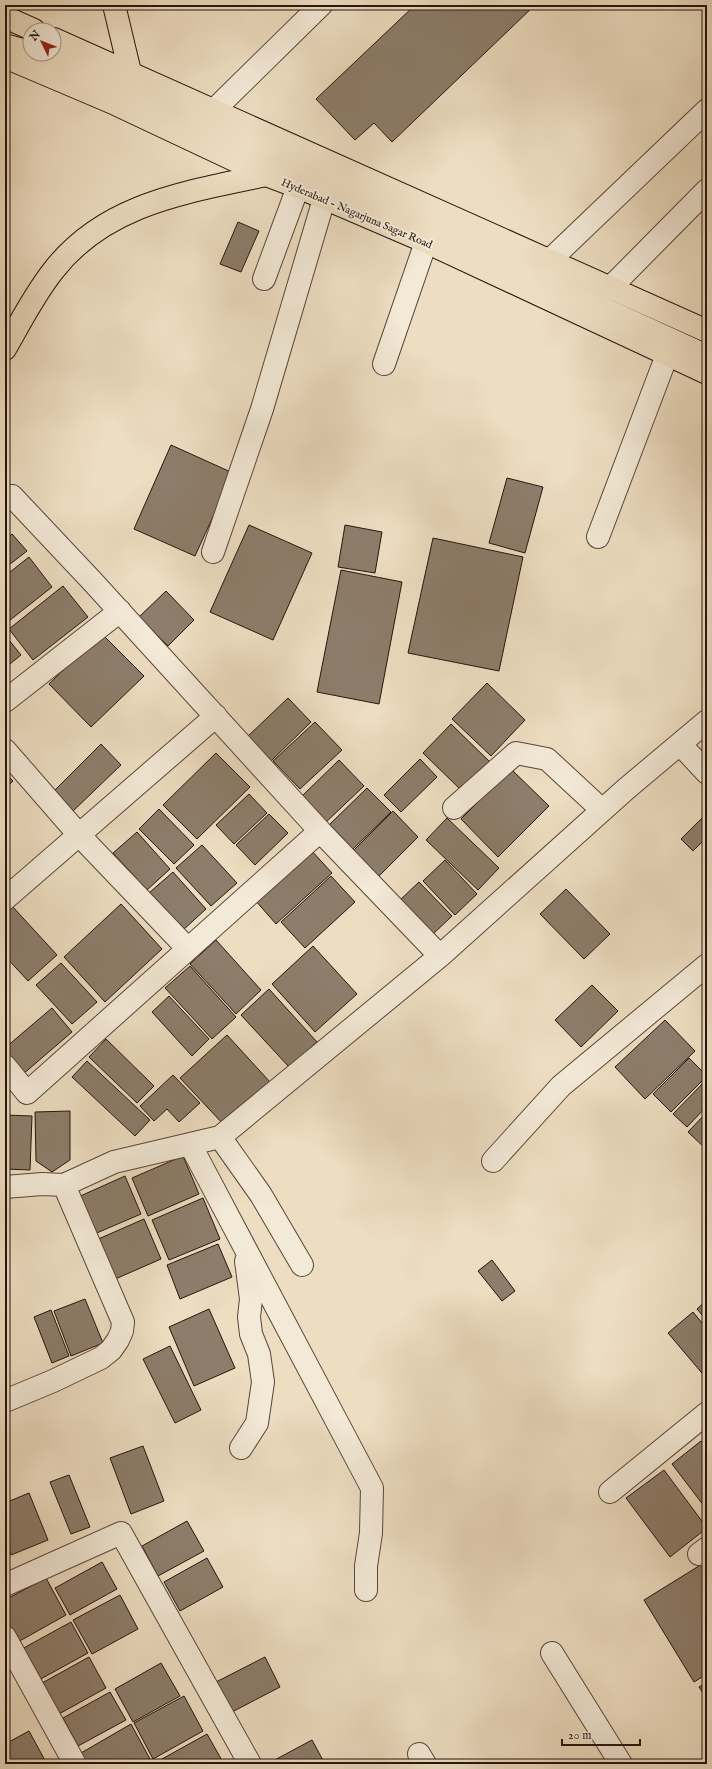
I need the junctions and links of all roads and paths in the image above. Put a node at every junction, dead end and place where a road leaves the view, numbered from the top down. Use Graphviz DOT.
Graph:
graph roads {
  1 [pos="114,5"];
  2 [pos="321,5"];
  3 [pos="5,17"];
  4 [pos="22,25"];
  5 [pos="62,42"];
  6 [pos="5,45"];
  7 [pos="22,50"];
  8 [pos="5,57"];
  9 [pos="61,62"];
  10 [pos="130,72"];
  11 [pos="214,110"];
  12 [pos="707,110"];
  13 [pos="266,175"];
  14 [pos="298,187"];
  15 [pos="707,190"];
  16 [pos="324,199"];
  17 [pos="426,242"];
  18 [pos="549,261"];
  19 [pos="264,279"];
  20 [pos="610,288"];
  21 [pos="707,331"];
  22 [pos="5,349"];
  23 [pos="667,355"];
  24 [pos="707,356"];
  25 [pos="384,364"];
  26 [pos="707,373"];
  27 [pos="5,497"];
  28 [pos="598,537"];
  29 [pos="213,552"];
  30 [pos="120,611"];
  31 [pos="5,701"];
  32 [pos="216,716"];
  33 [pos="707,721"];
  34 [pos="680,744"];
  35 [pos="5,750"];
  36 [pos="707,773"];
  37 [pos="454,808"];
  38 [pos="602,810"];
  39 [pos="320,831"];
  40 [pos="80,836"];
  41 [pos="5,900"];
  42 [pos="188,949"];
  43 [pos="440,956"];
  44 [pos="707,965"];
  45 [pos="5,1066"];
  46 [pos="220,1137"];
  47 [pos="190,1144"];
  48 [pos="493,1161"];
  49 [pos="64,1185"];
  50 [pos="5,1187"];
  51 [pos="245,1250"];
  52 [pos="302,1265"];
  53 [pos="5,1401"];
  54 [pos="707,1413"];
  55 [pos="241,1448"];
  56 [pos="610,1492"];
  57 [pos="5,1585"];
  58 [pos="366,1590"];
  59 [pos="5,1636"];
  60 [pos="552,1653"];
  61 [pos="75,1764"];
  62 [pos="250,1764"];
  63 [pos="621,1764"];
  1 -- 10 [label="main road"];
  2 -- 11 [label="street"];
  3 -- 4 [label="main road"];
  5 -- 10 [label="main road"];
  6 -- 7 [label="main road"];
  8 -- 13 [label="main road, Hyderabad - Nagarjuna Sagar Road"];
  9 -- 24 [label="main road"];
  10 -- 11 [label="main road"];
  11 -- 18 [label="main road"];
  12 -- 18 [label="street"];
  13 -- 14 [label="main road, Hyderabad - Nagarjuna Sagar Road"];
  13 -- 22 [label="main road"];
  14 -- 16 [label="main road, Hyderabad - Nagarjuna Sagar Road"];
  14 -- 19 [label="street"];
  15 -- 20 [label="street"];
  16 -- 17 [label="main road, Hyderabad - Nagarjuna Sagar Road"];
  16 -- 29 [label="street"];
  17 -- 23 [label="main road, Hyderabad - Nagarjuna Sagar Road"];
  17 -- 25 [label="street"];
  18 -- 20 [label="main road"];
  20 -- 21 [label="main road"];
  23 -- 26 [label="main road, Hyderabad - Nagarjuna Sagar Road"];
  23 -- 28 [label="street"];
  27 -- 30 [label="street"];
  30 -- 31 [label="street"];
  30 -- 32 [label="street"];
  32 -- 39 [label="street"];
  32 -- 40 [label="street"];
  33 -- 34 [label="street"];
  34 -- 36 [label="street"];
  34 -- 38 [label="street"];
  35 -- 40 [label="street"];
  37 -- 38 [label="street"];
  38 -- 43 [label="street"];
  39 -- 42 [label="street"];
  39 -- 43 [label="street"];
  40 -- 41 [label="street"];
  40 -- 42 [label="street"];
  42 -- 45 [label="street"];
  43 -- 46 [label="street"];
  44 -- 48 [label="street"];
  46 -- 47 [label="street"];
  46 -- 52 [label="street"];
  47 -- 49 [label="street"];
  47 -- 51 [label="street"];
  49 -- 50 [label="street"];
  49 -- 53 [label="street"];
  51 -- 55 [label="street"];
  51 -- 58 [label="street"];
  54 -- 56 [label="street"];
  57 -- 62 [label="street"];
  59 -- 61 [label="street"];
  60 -- 63 [label="street"];
}
